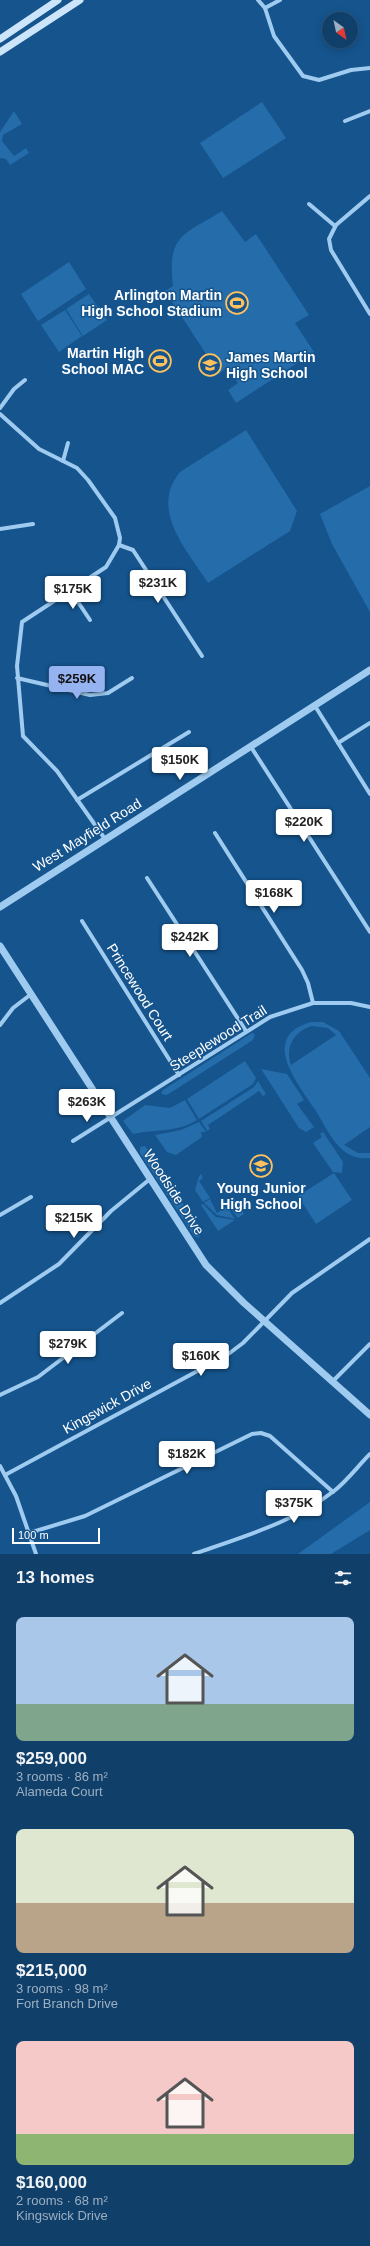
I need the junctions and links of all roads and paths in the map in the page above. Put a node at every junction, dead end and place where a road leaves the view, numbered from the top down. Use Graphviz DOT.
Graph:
graph roads {
  1 [pos="58,0"];
  2 [pos="80,0"];
  3 [pos="258,0"];
  4 [pos="280,0"];
  5 [pos="265,8"];
  6 [pos="0,39"];
  7 [pos="0,52"];
  8 [pos="370,68"];
  9 [pos="370,111"];
  10 [pos="346,121"];
  11 [pos="370,196"];
  12 [pos="309,204"];
  13 [pos="336,226"];
  14 [pos="370,314"];
  15 [pos="25,380"];
  16 [pos="0,408"];
  17 [pos="0,414"];
  18 [pos="68,443"];
  19 [pos="63,461"];
  20 [pos="33,524"];
  21 [pos="0,529"];
  22 [pos="119,545"];
  23 [pos="70,590"];
  24 [pos="90,620"];
  25 [pos="202,656"];
  26 [pos="370,670"];
  27 [pos="17,678"];
  28 [pos="132,678"];
  29 [pos="315,706"];
  30 [pos="370,723"];
  31 [pos="188,732"];
  32 [pos="338,743"];
  33 [pos="251,747"];
  34 [pos="370,794"];
  35 [pos="78,800"];
  36 [pos="215,833"];
  37 [pos="106,839"];
  38 [pos="147,878"];
  39 [pos="0,906"];
  40 [pos="82,921"];
  41 [pos="370,932"];
  42 [pos="0,946"];
  43 [pos="30,995"];
  44 [pos="313,1003"];
  45 [pos="370,1007"];
  46 [pos="0,1025"];
  47 [pos="246,1031"];
  48 [pos="179,1075"];
  49 [pos="110,1118"];
  50 [pos="73,1141"];
  51 [pos="150,1179"];
  52 [pos="31,1197"];
  53 [pos="0,1215"];
  54 [pos="370,1239"];
  55 [pos="0,1303"];
  56 [pos="122,1313"];
  57 [pos="264,1321"];
  58 [pos="370,1344"];
  59 [pos="333,1381"];
  60 [pos="0,1395"];
  61 [pos="370,1415"];
  62 [pos="370,1454"];
  63 [pos="0,1466"];
  64 [pos="5,1475"];
  65 [pos="333,1492"];
  66 [pos="29,1533"];
  67 [pos="36,1554"];
  68 [pos="194,1554"];
  1 -- 6 [label="main road"];
  2 -- 7 [label="main road"];
  3 -- 5 [label="street"];
  4 -- 5 [label="street"];
  5 -- 8 [label="street"];
  9 -- 10 [label="street"];
  11 -- 13 [label="street"];
  12 -- 13 [label="street"];
  13 -- 14 [label="street"];
  15 -- 16 [label="street"];
  17 -- 19 [label="street"];
  18 -- 19 [label="street"];
  19 -- 22 [label="street"];
  20 -- 21 [label="street"];
  22 -- 23 [label="street"];
  22 -- 25 [label="street"];
  23 -- 24 [label="street"];
  23 -- 27 [label="street"];
  26 -- 29 [label="street, West Mayfield Road"];
  27 -- 28 [label="street"];
  27 -- 35 [label="street"];
  29 -- 32 [label="street"];
  29 -- 33 [label="street, West Mayfield Road"];
  30 -- 32 [label="street"];
  31 -- 35 [label="street"];
  32 -- 34 [label="street"];
  33 -- 37 [label="street, West Mayfield Road"];
  33 -- 41 [label="street"];
  35 -- 37 [label="street"];
  36 -- 44 [label="street"];
  37 -- 39 [label="street, West Mayfield Road"];
  38 -- 47 [label="street"];
  40 -- 48 [label="street, Princewood Court"];
  42 -- 43 [label="street, Woodside Drive"];
  43 -- 46 [label="street"];
  43 -- 49 [label="street, Woodside Drive"];
  44 -- 45 [label="street, Steeplewood Trail"];
  44 -- 47 [label="street, Steeplewood Trail"];
  47 -- 48 [label="street, Steeplewood Trail"];
  48 -- 49 [label="street, Steeplewood Trail"];
  49 -- 50 [label="street, Steeplewood Trail"];
  49 -- 51 [label="street, Woodside Drive"];
  51 -- 55 [label="street"];
  51 -- 57 [label="street, Woodside Drive"];
  52 -- 53 [label="street"];
  54 -- 57 [label="street, Kingswick Drive"];
  56 -- 60 [label="street"];
  57 -- 59 [label="street, Woodside Drive"];
  57 -- 64 [label="street, Kingswick Drive"];
  58 -- 59 [label="street"];
  59 -- 61 [label="street, Woodside Drive"];
  62 -- 65 [label="street"];
  63 -- 64 [label="street"];
  64 -- 66 [label="street"];
  65 -- 66 [label="street"];
  65 -- 68 [label="street"];
  66 -- 67 [label="street"];
}
